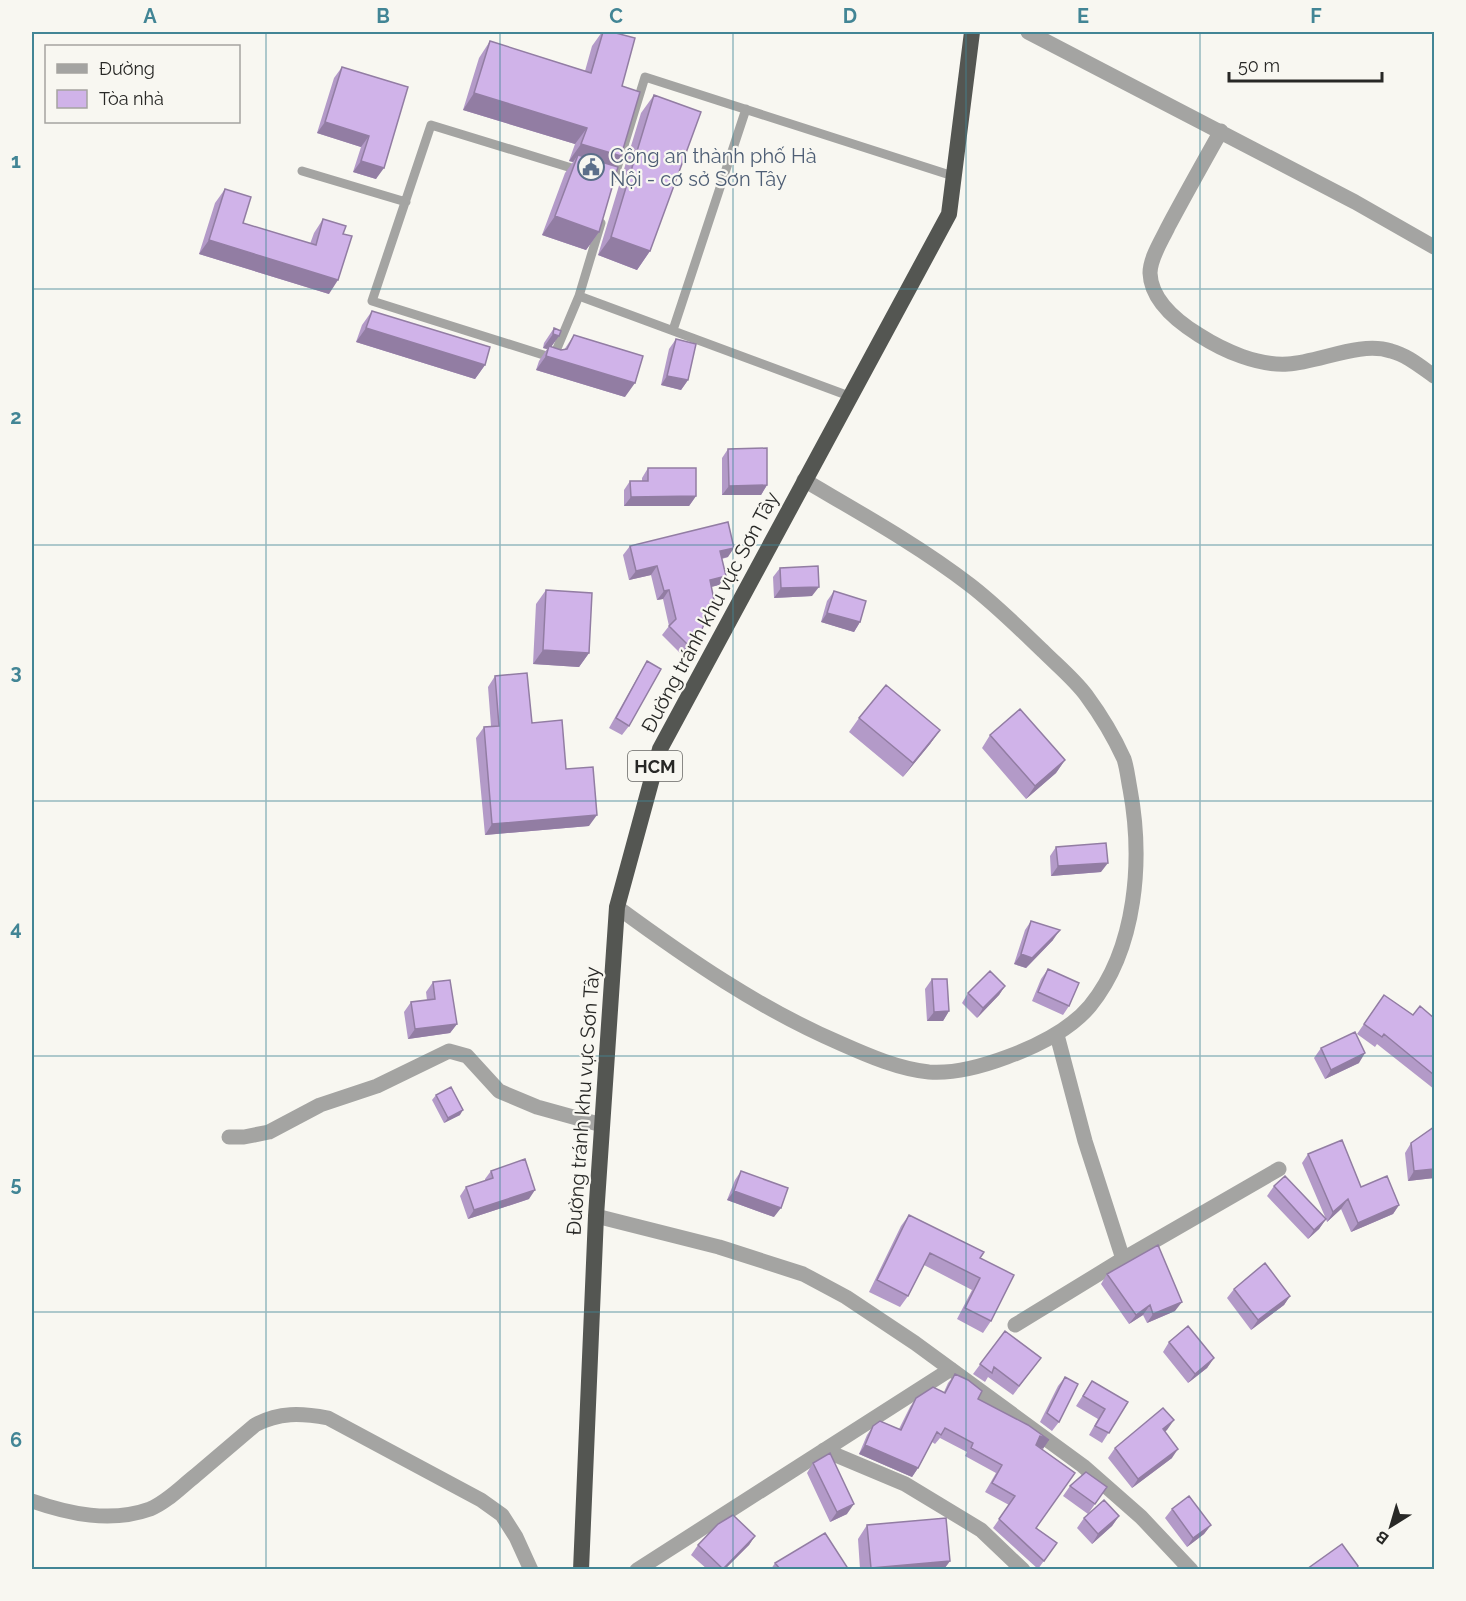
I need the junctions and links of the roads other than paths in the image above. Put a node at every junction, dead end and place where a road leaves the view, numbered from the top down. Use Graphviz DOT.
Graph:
graph roads {
  1 [pos="972,32"];
  2 [pos="1028,32"];
  3 [pos="746,109"];
  4 [pos="1221,131"];
  5 [pos="302,171"];
  6 [pos="590,174"];
  7 [pos="953,176"];
  8 [pos="602,178"];
  9 [pos="613,182"];
  10 [pos="610,193"];
  11 [pos="405,202"];
  12 [pos="603,216"];
  13 [pos="1434,247"];
  14 [pos="579,296"];
  15 [pos="673,330"];
  16 [pos="1434,376"];
  17 [pos="849,396"];
  18 [pos="804,480"];
  19 [pos="617,907"];
  20 [pos="1057,1035"];
  21 [pos="602,1125"];
  22 [pos="229,1137"];
  23 [pos="1279,1169"];
  24 [pos="596,1216"];
  25 [pos="1123,1258"];
  26 [pos="1014,1325"];
  27 [pos="951,1370"];
  28 [pos="824,1450"];
  29 [pos="32,1501"];
  30 [pos="531,1569"];
  31 [pos="581,1569"];
  32 [pos="637,1569"];
  33 [pos="1023,1569"];
  34 [pos="1191,1569"];
  1 -- 7 [label="highway, Đường tránh khu vực Sơn Tây / HCM"];
  2 -- 4 [label="street"];
  3 -- 7 [label="lane"];
  3 -- 9 [label="lane"];
  3 -- 15 [label="lane"];
  4 -- 13 [label="street"];
  4 -- 16 [label="street"];
  5 -- 11 [label="lane"];
  6 -- 11 [label="lane"];
  7 -- 17 [label="highway, Đường tránh khu vực Sơn Tây / HCM"];
  8 -- 9 [label="lane"];
  9 -- 10 [label="lane"];
  11 -- 14 [label="lane"];
  12 -- 14 [label="lane"];
  14 -- 15 [label="lane"];
  15 -- 17 [label="lane"];
  17 -- 18 [label="highway, Đường tránh khu vực Sơn Tây / HCM"];
  18 -- 19 [label="highway, Đường tránh khu vực Sơn Tây / HCM"];
  18 -- 20 [label="street"];
  19 -- 20 [label="street"];
  19 -- 21 [label="highway, Đường tránh khu vực Sơn Tây / HCM"];
  20 -- 25 [label="street"];
  21 -- 22 [label="street"];
  21 -- 24 [label="highway, Đường tránh khu vực Sơn Tây / HCM"];
  23 -- 25 [label="street"];
  24 -- 27 [label="street"];
  24 -- 31 [label="highway, Đường tránh khu vực Sơn Tây / HCM"];
  25 -- 26 [label="street"];
  27 -- 28 [label="street"];
  27 -- 34 [label="street"];
  28 -- 32 [label="street"];
  28 -- 33 [label="street"];
  29 -- 30 [label="street"];
}
